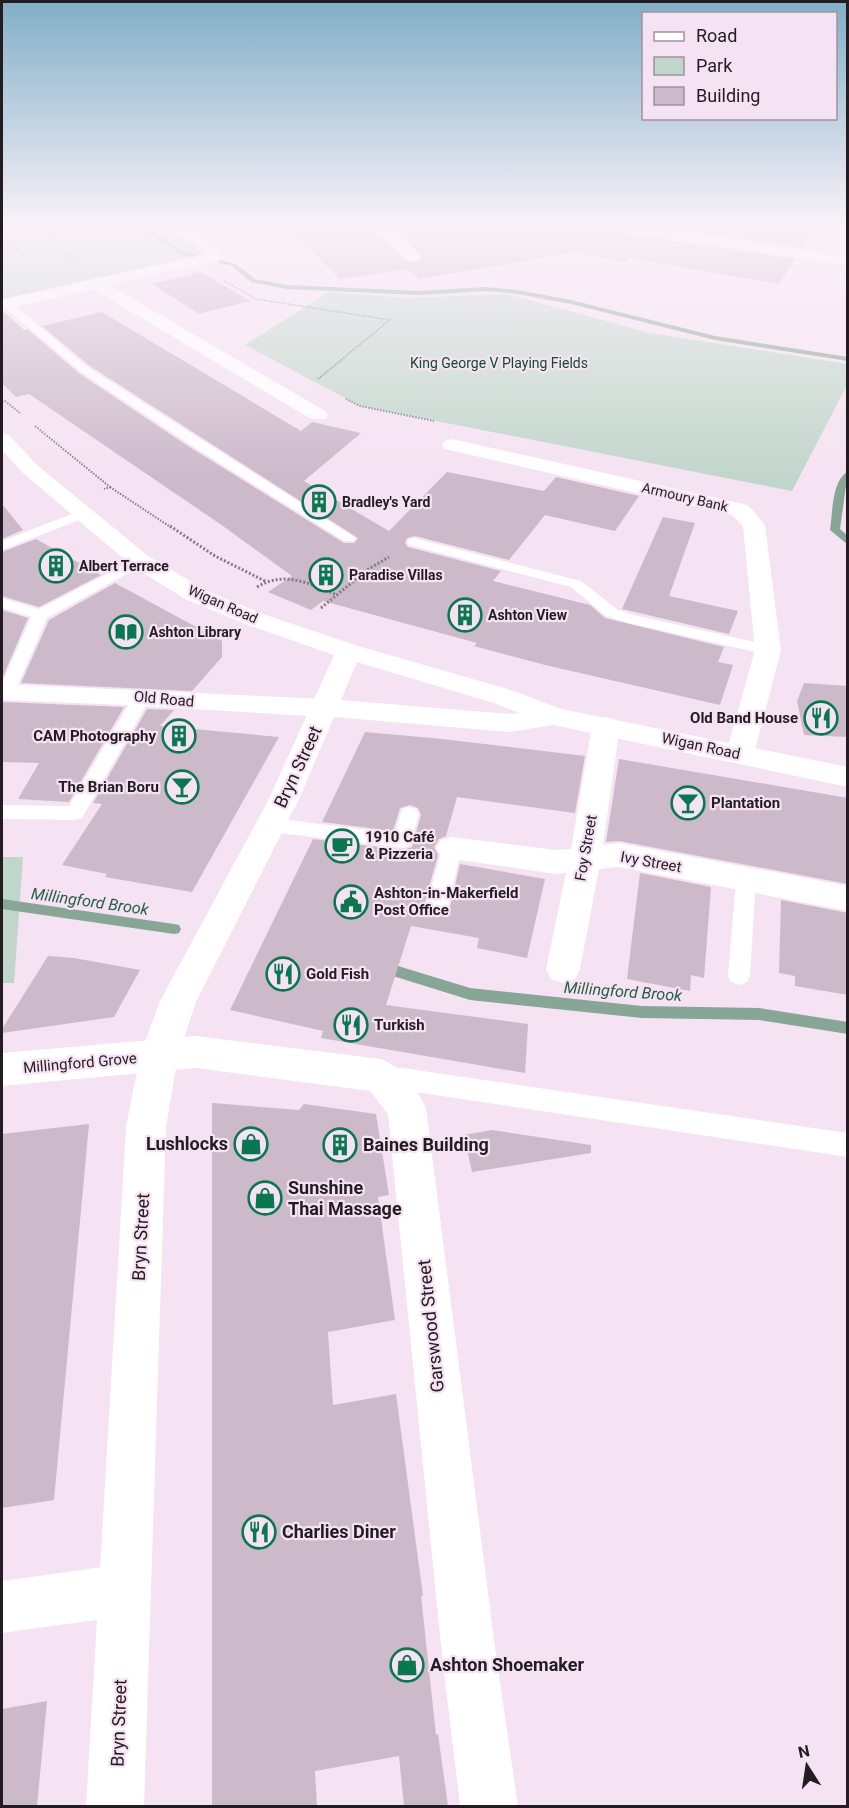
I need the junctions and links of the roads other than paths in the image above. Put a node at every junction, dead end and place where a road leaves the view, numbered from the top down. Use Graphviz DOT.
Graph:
graph roads {
  1 [pos="12,310"];
  2 [pos="141,310"];
  3 [pos="318,415"];
  4 [pos="2,440"];
  5 [pos="452,445"];
  6 [pos="82,514"];
  7 [pos="349,538"];
  8 [pos="414,542"];
  9 [pos="2,546"];
  10 [pos="140,561"];
  11 [pos="2,603"];
  12 [pos="40,615"];
  13 [pos="768,650"];
  14 [pos="349,651"];
  15 [pos="4,692"];
  16 [pos="141,697"];
  17 [pos="326,708"];
  18 [pos="555,717"];
  19 [pos="606,726"];
  20 [pos="740,754"];
  21 [pos="848,777"];
  22 [pos="2,812"];
  23 [pos="409,814"];
  24 [pos="271,825"];
  25 [pos="452,848"];
  26 [pos="585,858"];
  27 [pos="746,880"];
  28 [pos="848,899"];
  29 [pos="437,906"];
  30 [pos="563,969"];
  31 [pos="739,976"];
  32 [pos="159,1056"];
  33 [pos="2,1070"];
  34 [pos="381,1076"];
  35 [pos="848,1145"];
  36 [pos="124,1590"];
  37 [pos="2,1607"];
  38 [pos="115,1806"];
  39 [pos="489,1806"];
  1 -- 7 [label="lane"];
  2 -- 3 [label="street"];
  4 -- 6 [label="street, Wigan Road"];
  5 -- 13 [label="street, Armoury Bank"];
  6 -- 9 [label="lane"];
  6 -- 10 [label="street, Wigan Road"];
  8 -- 13 [label="lane"];
  10 -- 12 [label="lane"];
  10 -- 14 [label="street, Wigan Road"];
  11 -- 12 [label="lane"];
  12 -- 15 [label="lane"];
  13 -- 20 [label="street, Armoury Bank"];
  14 -- 17 [label="street"];
  14 -- 18 [label="street, Wigan Road"];
  15 -- 16 [label="street, Old Road"];
  16 -- 17 [label="street, Old Road"];
  16 -- 22 [label="lane"];
  17 -- 18 [label="street, Wigan Road"];
  17 -- 24 [label="street, Bryn Street"];
  18 -- 19 [label="street, Wigan Road"];
  19 -- 20 [label="street, Wigan Road"];
  19 -- 26 [label="street, Foy Street"];
  20 -- 21 [label="street, Wigan Road"];
  23 -- 24 [label="lane"];
  24 -- 32 [label="street, Bryn Street"];
  25 -- 26 [label="street, Ivy Street"];
  25 -- 29 [label="lane"];
  26 -- 27 [label="street, Ivy Street"];
  26 -- 30 [label="street, Foy Street"];
  27 -- 28 [label="street, Ivy Street"];
  27 -- 31 [label="lane"];
  32 -- 33 [label="street, Millingford Grove"];
  32 -- 34 [label="street"];
  32 -- 36 [label="street, Bryn Street"];
  34 -- 35 [label="lane"];
  34 -- 39 [label="street, Garswood Street"];
  36 -- 37 [label="street"];
  36 -- 38 [label="street, Bryn Street"];
}
